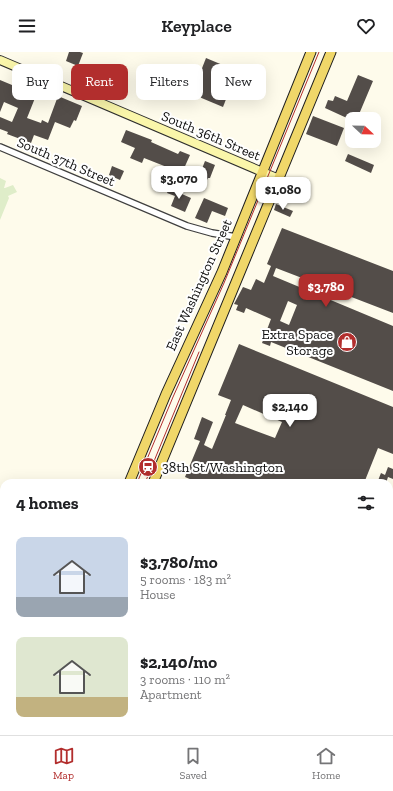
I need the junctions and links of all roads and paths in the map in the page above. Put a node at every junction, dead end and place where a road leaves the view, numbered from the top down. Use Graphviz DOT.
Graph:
graph roads {
  1 [pos="311,52"];
  2 [pos="331,52"];
  3 [pos="0,60"];
  4 [pos="0,147"];
  5 [pos="262,171"];
  6 [pos="279,179"];
  7 [pos="236,237"];
  8 [pos="131,479"];
  9 [pos="155,479"];
  1 -- 5 [label="main road, East Washington Street"];
  2 -- 6 [label="main road"];
  3 -- 5 [label="street, South 36th Street"];
  4 -- 7 [label="street, South 37th Street"];
  5 -- 6 [label="street, South 36th Street"];
  5 -- 7 [label="main road, East Washington Street"];
  6 -- 9 [label="main road"];
  7 -- 8 [label="main road, East Washington Street"];
}
